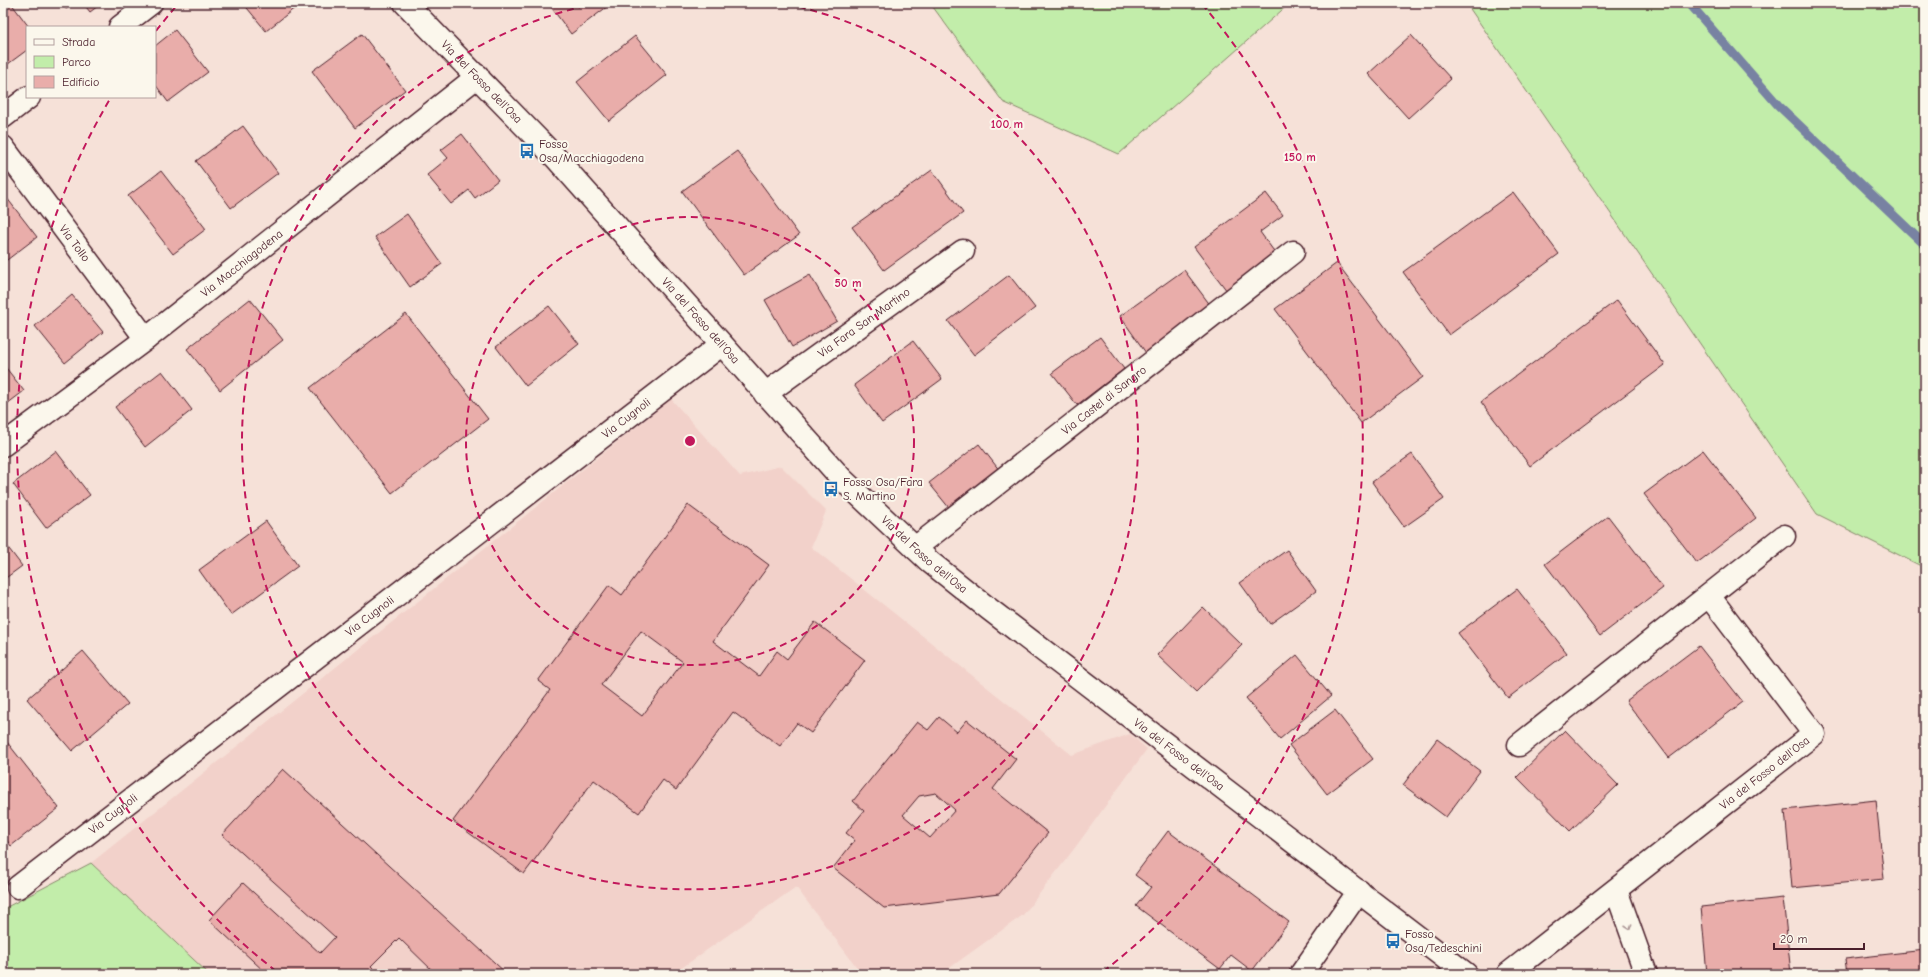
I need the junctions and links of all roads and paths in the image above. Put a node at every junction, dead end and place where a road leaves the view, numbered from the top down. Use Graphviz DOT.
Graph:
graph roads {
  1 [pos="151,3"];
  2 [pos="405,3"];
  3 [pos="121,26"];
  4 [pos="478,76"];
  5 [pos="28,98"];
  6 [pos="3,117"];
  7 [pos="3,147"];
  8 [pos="963,251"];
  9 [pos="1293,252"];
  10 [pos="146,339"];
  11 [pos="721,345"];
  12 [pos="765,394"];
  13 [pos="3,445"];
  14 [pos="1784,536"];
  15 [pos="915,548"];
  16 [pos="1709,596"];
  17 [pos="1519,745"];
  18 [pos="18,887"];
  19 [pos="1616,890"];
  20 [pos="1359,891"];
  21 [pos="1301,974"];
  22 [pos="1466,974"];
  23 [pos="1508,974"];
  24 [pos="1646,974"];
  1 -- 3 [label="street"];
  2 -- 4 [label="street, Via del Fosso dell'Osa"];
  4 -- 10 [label="street, Via Macchiagodena"];
  4 -- 11 [label="street, Via del Fosso dell'Osa"];
  5 -- 6 [label="street"];
  7 -- 10 [label="street, Via Tollo"];
  8 -- 12 [label="street, Via Fara San Martino"];
  9 -- 15 [label="street, Via Castel di Sangro"];
  10 -- 13 [label="street, Via Macchiagodena"];
  11 -- 12 [label="street, Via del Fosso dell'Osa"];
  11 -- 18 [label="street, Via Cugnoli"];
  12 -- 15 [label="street, Via del Fosso dell'Osa"];
  14 -- 16 [label="street"];
  15 -- 20 [label="street, Via del Fosso dell'Osa"];
  16 -- 17 [label="street"];
  16 -- 19 [label="street, Via del Fosso dell'Osa"];
  19 -- 23 [label="street, Via del Fosso dell'Osa"];
  19 -- 24 [label="street, one-way"];
  20 -- 21 [label="street"];
  20 -- 22 [label="street, Via del Fosso dell'Osa"];
}
